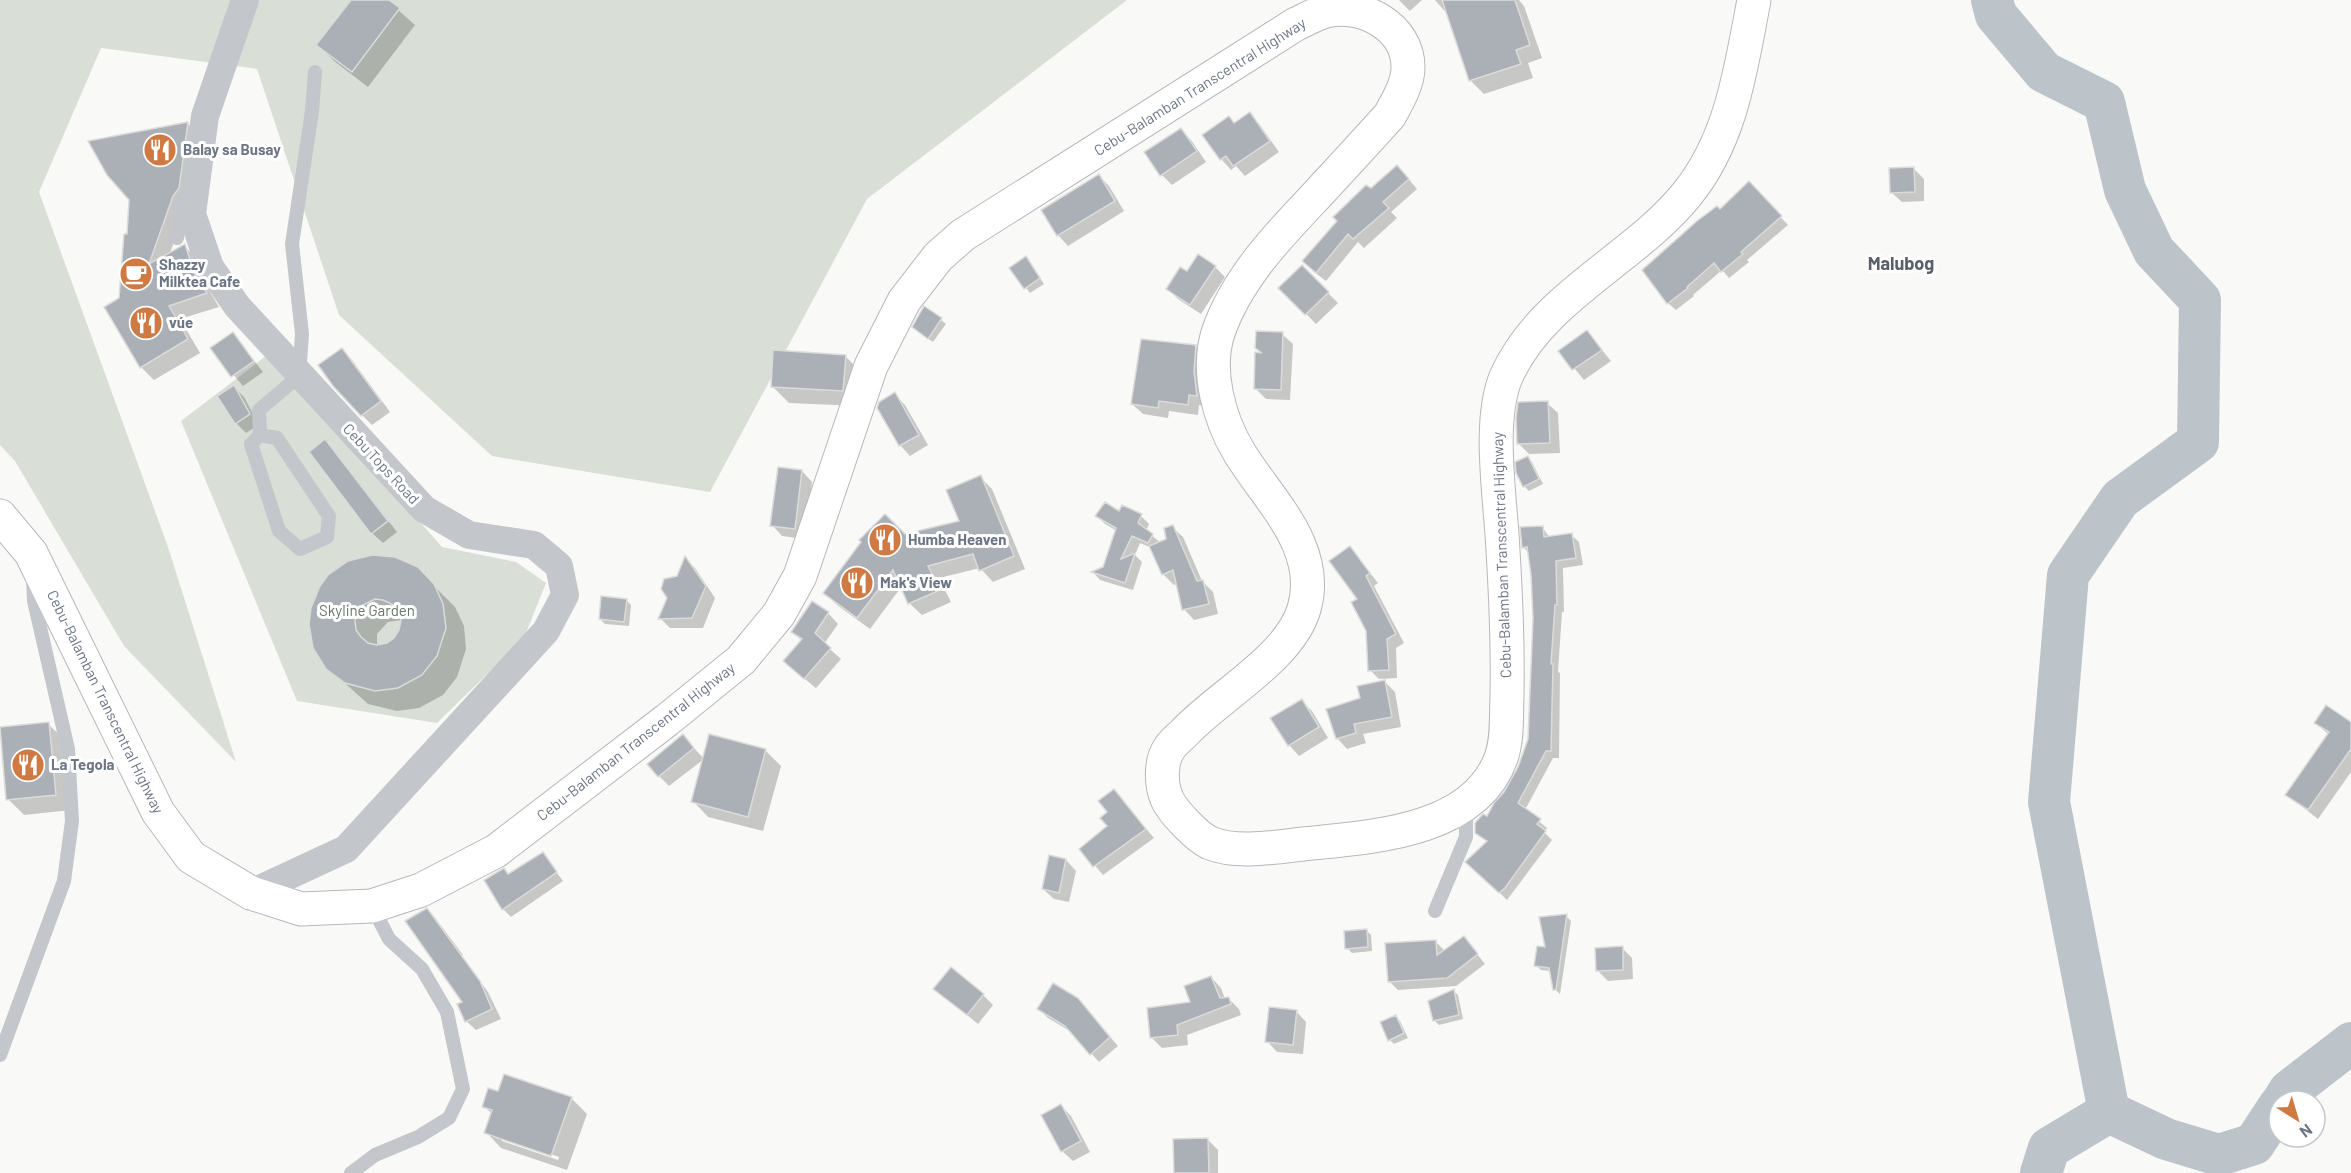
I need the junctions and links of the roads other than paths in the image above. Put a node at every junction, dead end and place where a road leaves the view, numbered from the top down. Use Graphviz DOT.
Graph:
graph roads {
  1 [pos="245,0"];
  2 [pos="1754,0"];
  3 [pos="315,72"];
  4 [pos="184,210"];
  5 [pos="177,238"];
  6 [pos="299,376"];
  7 [pos="260,435"];
  8 [pos="0,516"];
  9 [pos="32,554"];
  10 [pos="1466,804"];
  11 [pos="251,893"];
  12 [pos="372,906"];
  13 [pos="1435,911"];
  14 [pos="0,1054"];
  15 [pos="351,1173"];
  1 -- 4 [label="street, Cebu Tops Road"];
  2 -- 10 [label="main road, Cebu-Balamban Transcentral Highway"];
  3 -- 6 [label="lane"];
  4 -- 5 [label="lane"];
  4 -- 6 [label="street, Cebu Tops Road"];
  6 -- 7 [label="lane"];
  6 -- 11 [label="street, Cebu Tops Road"];
  7 -- 7 [label="lane"];
  8 -- 9 [label="main road, Cebu-Balamban Transcentral Highway"];
  9 -- 11 [label="main road, Cebu-Balamban Transcentral Highway"];
  9 -- 14 [label="lane"];
  10 -- 12 [label="main road, Cebu-Balamban Transcentral Highway"];
  10 -- 13 [label="lane"];
  11 -- 12 [label="main road, Cebu-Balamban Transcentral Highway"];
  12 -- 15 [label="lane"];
}
